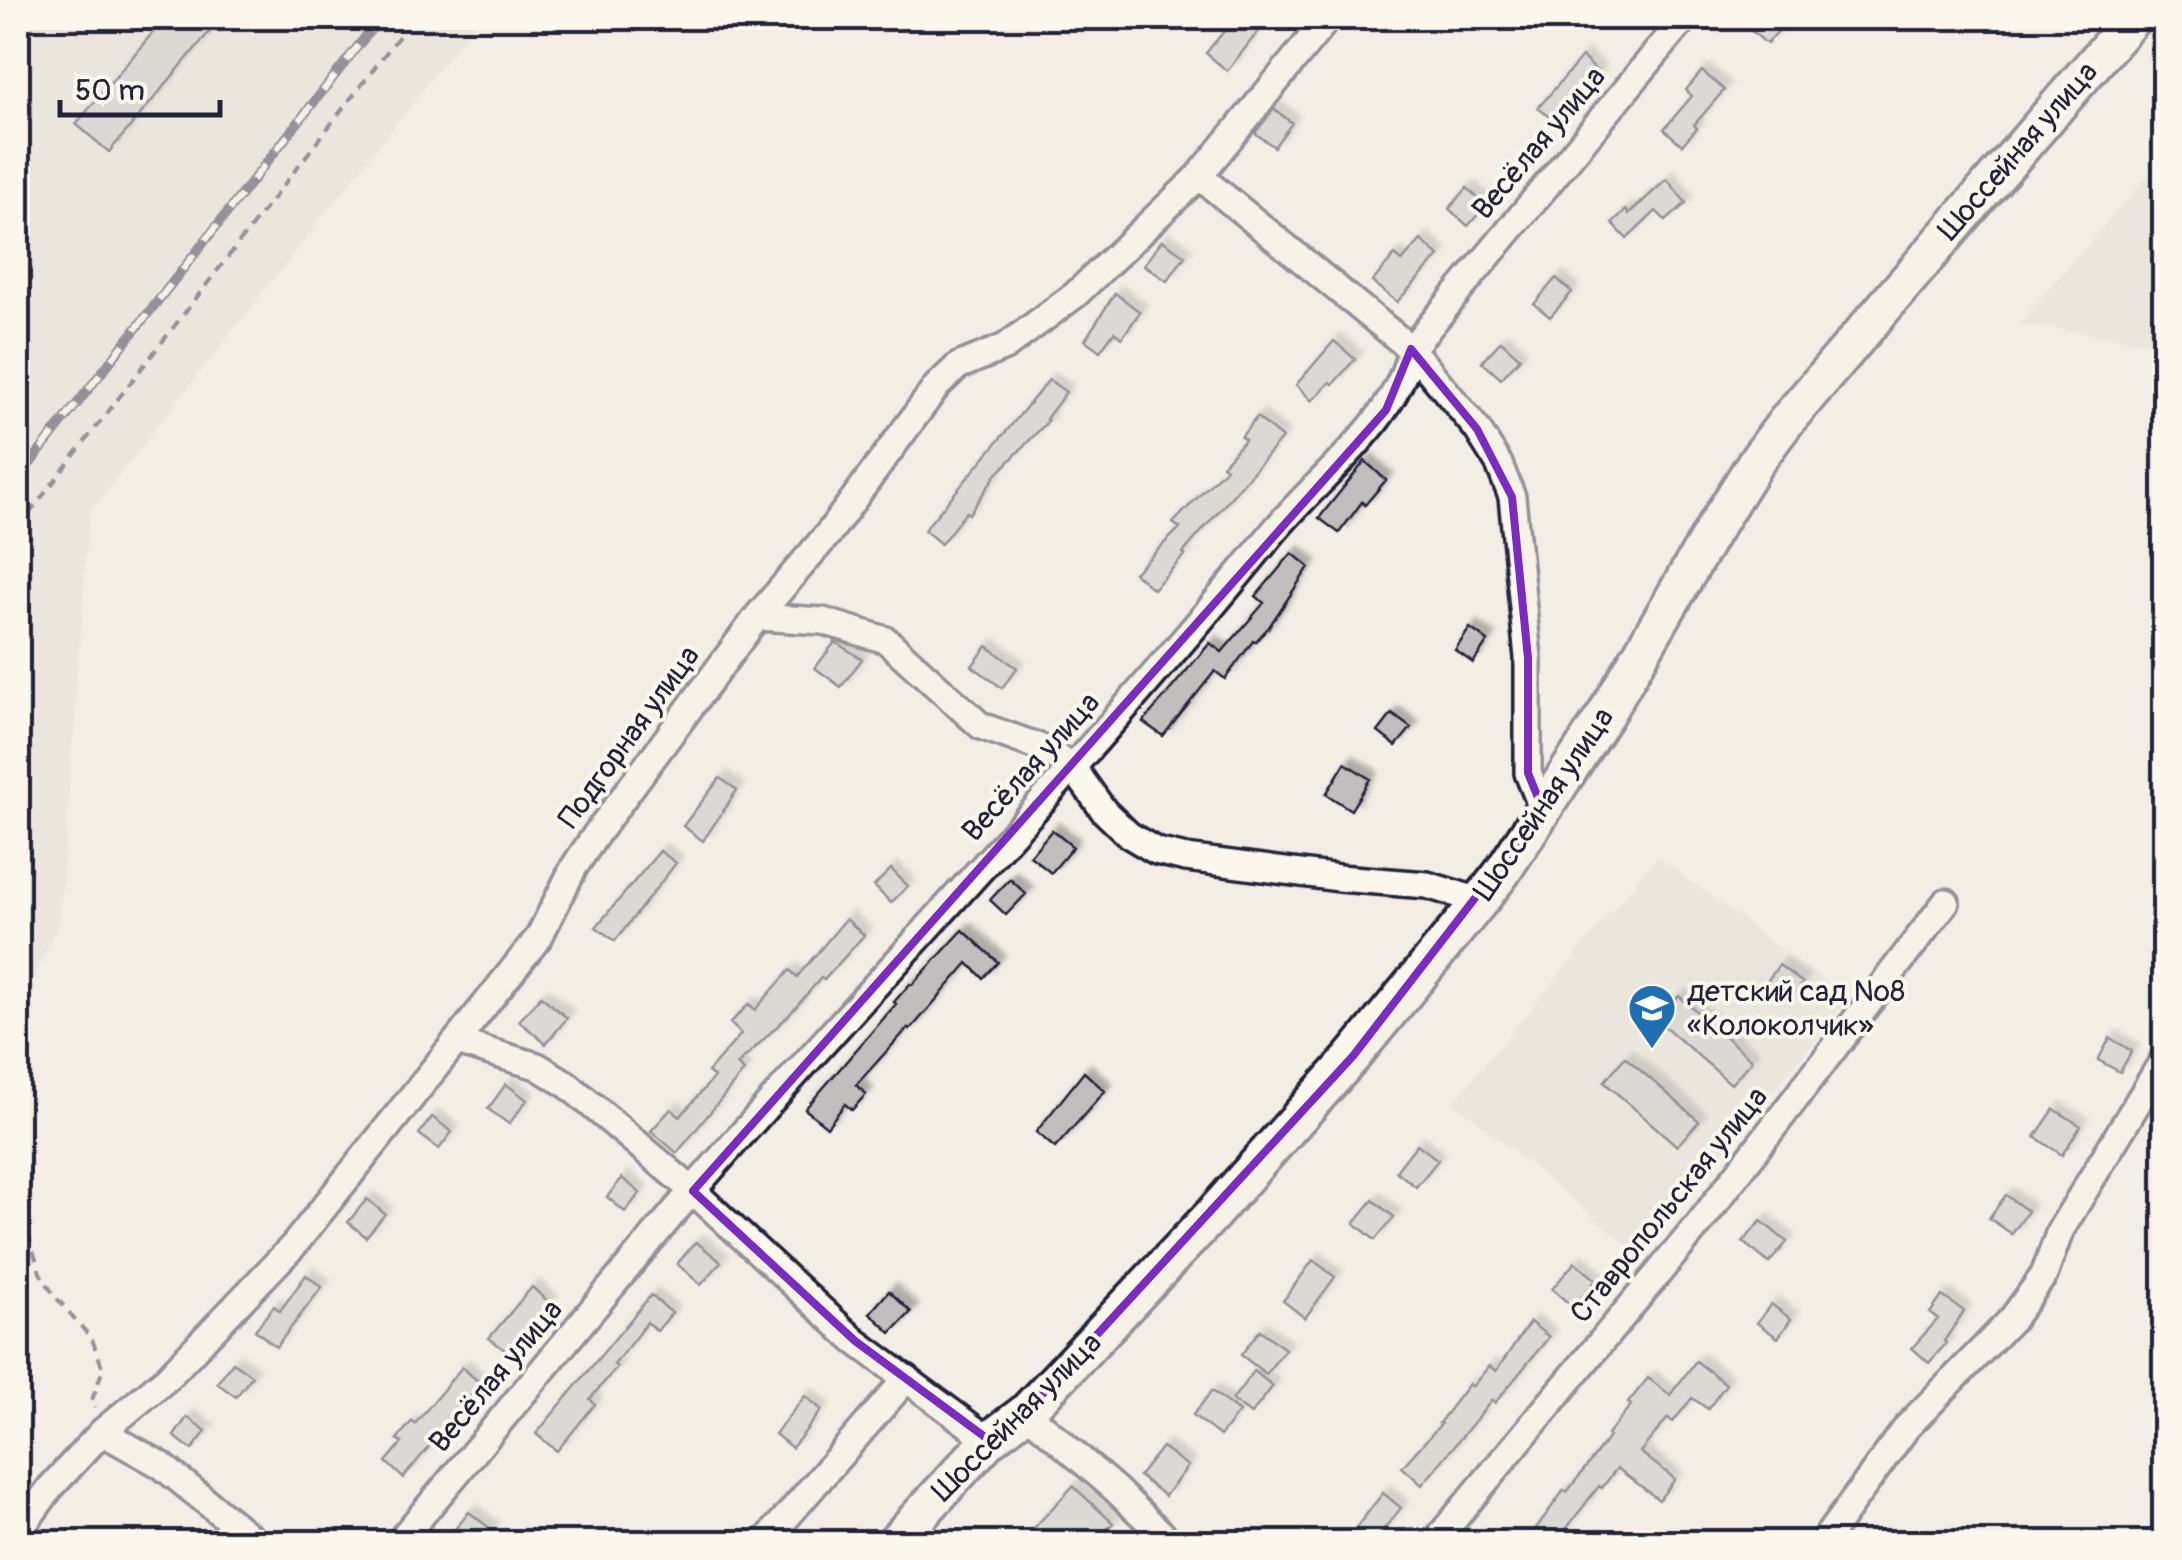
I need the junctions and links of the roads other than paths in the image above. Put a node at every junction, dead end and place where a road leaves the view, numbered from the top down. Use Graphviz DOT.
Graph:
graph roads {
  1 [pos="1328,18"];
  2 [pos="1685,18"];
  3 [pos="2133,18"];
  4 [pos="1198,176"];
  5 [pos="1411,349"];
  6 [pos="758,617"];
  7 [pos="1074,769"];
  8 [pos="1543,810"];
  9 [pos="1480,901"];
  10 [pos="1946,902"];
  11 [pos="457,1042"];
  12 [pos="2164,1059"];
  13 [pos="693,1191"];
  14 [pos="907,1378"];
  15 [pos="1026,1412"];
  16 [pos="102,1432"];
  17 [pos="989,1440"];
  18 [pos="18,1532"];
  19 [pos="256,1542"];
  20 [pos="400,1542"];
  21 [pos="765,1542"];
  22 [pos="895,1542"];
  23 [pos="1170,1542"];
  24 [pos="1434,1542"];
  25 [pos="1822,1542"];
  1 -- 4 [label="street, Подгорная улица"];
  2 -- 5 [label="street, Весёлая улица"];
  3 -- 8 [label="main road, Шоссейная улица"];
  4 -- 5 [label="street"];
  4 -- 6 [label="street, Подгорная улица"];
  5 -- 7 [label="street, Весёлая улица"];
  5 -- 8 [label="street"];
  6 -- 7 [label="street"];
  6 -- 11 [label="street, Подгорная улица"];
  7 -- 9 [label="street"];
  7 -- 13 [label="street, Весёлая улица"];
  8 -- 9 [label="main road, Шоссейная улица"];
  9 -- 15 [label="main road, Шоссейная улица"];
  10 -- 24 [label="street, Ставропольская улица"];
  11 -- 13 [label="street"];
  11 -- 16 [label="street, Подгорная улица"];
  12 -- 25 [label="street"];
  13 -- 14 [label="street"];
  13 -- 20 [label="street, Весёлая улица"];
  14 -- 17 [label="street"];
  14 -- 21 [label="street"];
  15 -- 17 [label="main road, Шоссейная улица"];
  15 -- 23 [label="street"];
  16 -- 18 [label="street, Подгорная улица"];
  16 -- 19 [label="street"];
  17 -- 22 [label="main road, Шоссейная улица"];
}
